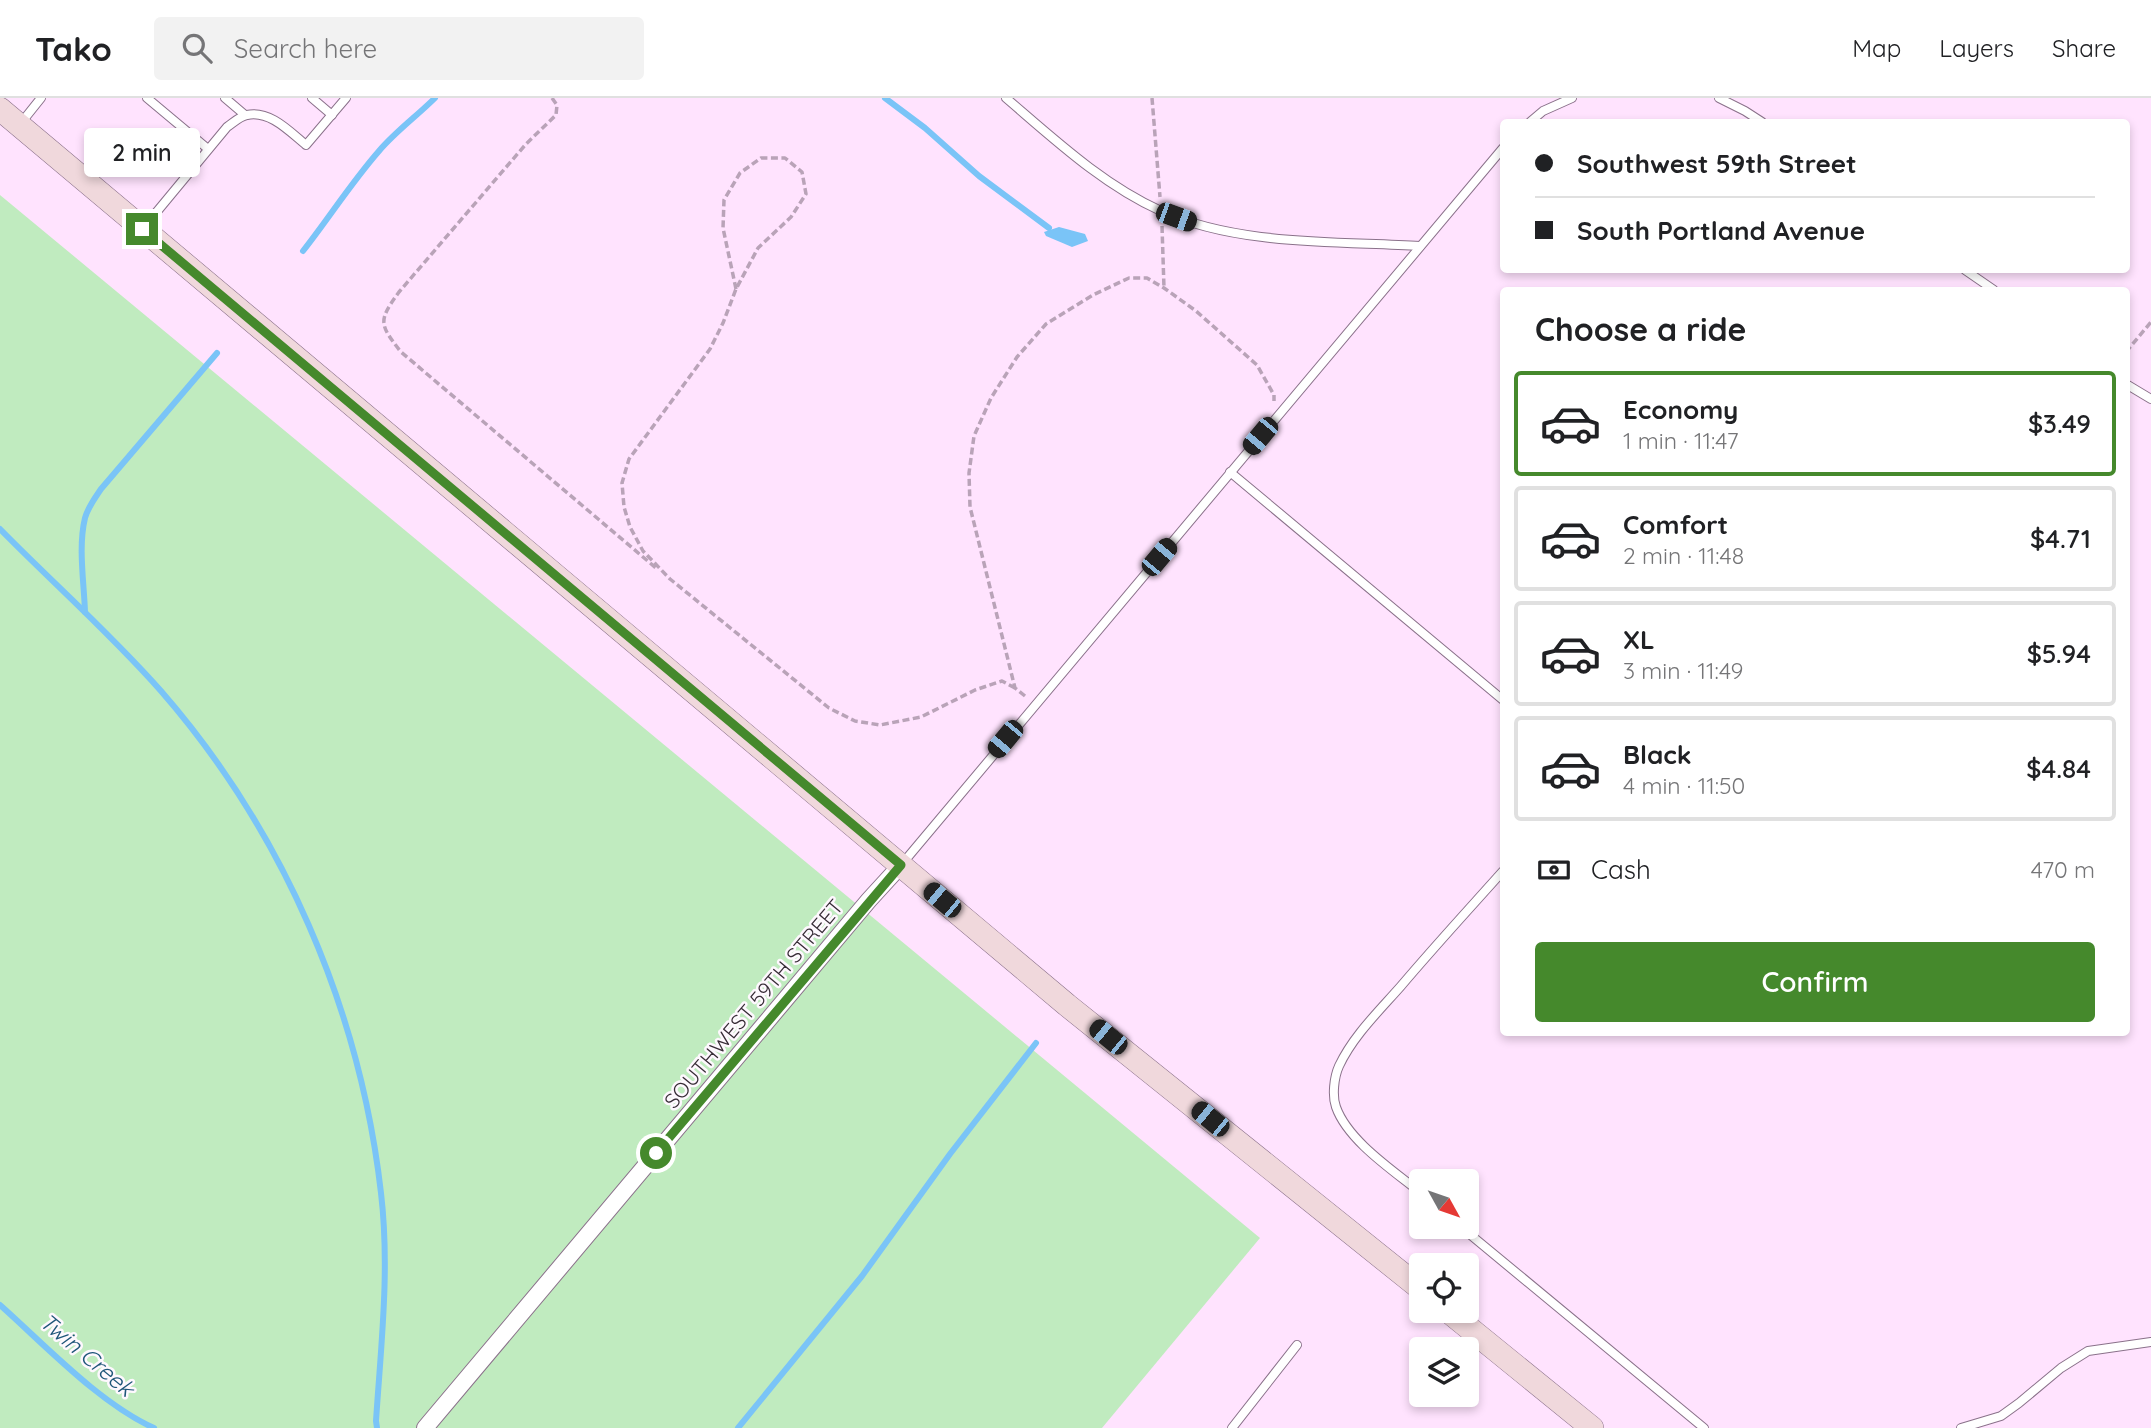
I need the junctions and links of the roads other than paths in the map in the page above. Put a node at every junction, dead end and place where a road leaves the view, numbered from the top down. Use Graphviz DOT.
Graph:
graph roads {
  1 [pos="41,98"];
  2 [pos="147,98"];
  3 [pos="225,98"];
  4 [pos="312,98"];
  5 [pos="346,98"];
  6 [pos="1006,98"];
  7 [pos="1572,98"];
  8 [pos="1719,98"];
  9 [pos="0,109"];
  10 [pos="245,114"];
  11 [pos="332,115"];
  12 [pos="1534,119"];
  13 [pos="1757,119"];
  14 [pos="19,125"];
  15 [pos="208,149"];
  16 [pos="1500,152"];
  17 [pos="142,229"];
  18 [pos="1420,246"];
  19 [pos="1969,273"];
  20 [pos="1990,287"];
  21 [pos="2130,386"];
  22 [pos="2151,399"];
  23 [pos="1230,472"];
  24 [pos="1500,697"];
  25 [pos="901,865"];
  26 [pos="1500,874"];
  27 [pos="1409,1183"];
  28 [pos="1476,1239"];
  29 [pos="1409,1279"];
  30 [pos="1463,1323"];
  31 [pos="2151,1342"];
  32 [pos="1297,1345"];
  33 [pos="425,1428"];
  34 [pos="1232,1428"];
  35 [pos="1592,1428"];
  36 [pos="1704,1428"];
  37 [pos="1961,1428"];
  1 -- 14 [label="lane"];
  2 -- 15 [label="lane"];
  3 -- 10 [label="lane"];
  4 -- 11 [label="lane"];
  5 -- 11 [label="lane"];
  6 -- 18 [label="lane"];
  7 -- 12 [label="lane"];
  8 -- 13 [label="lane"];
  9 -- 14 [label="main road"];
  10 -- 11 [label="lane"];
  10 -- 15 [label="lane"];
  14 -- 17 [label="main road"];
  15 -- 17 [label="lane"];
  16 -- 18 [label="lane"];
  17 -- 25 [label="main road"];
  18 -- 23 [label="lane"];
  19 -- 20 [label="lane"];
  21 -- 22 [label="lane"];
  23 -- 24 [label="lane"];
  23 -- 25 [label="lane"];
  25 -- 29 [label="main road"];
  25 -- 33 [label="street, SOUTHWEST 59TH STREET"];
  26 -- 27 [label="lane"];
  28 -- 36 [label="lane"];
  30 -- 35 [label="main road"];
  31 -- 37 [label="lane"];
  32 -- 34 [label="lane"];
}
